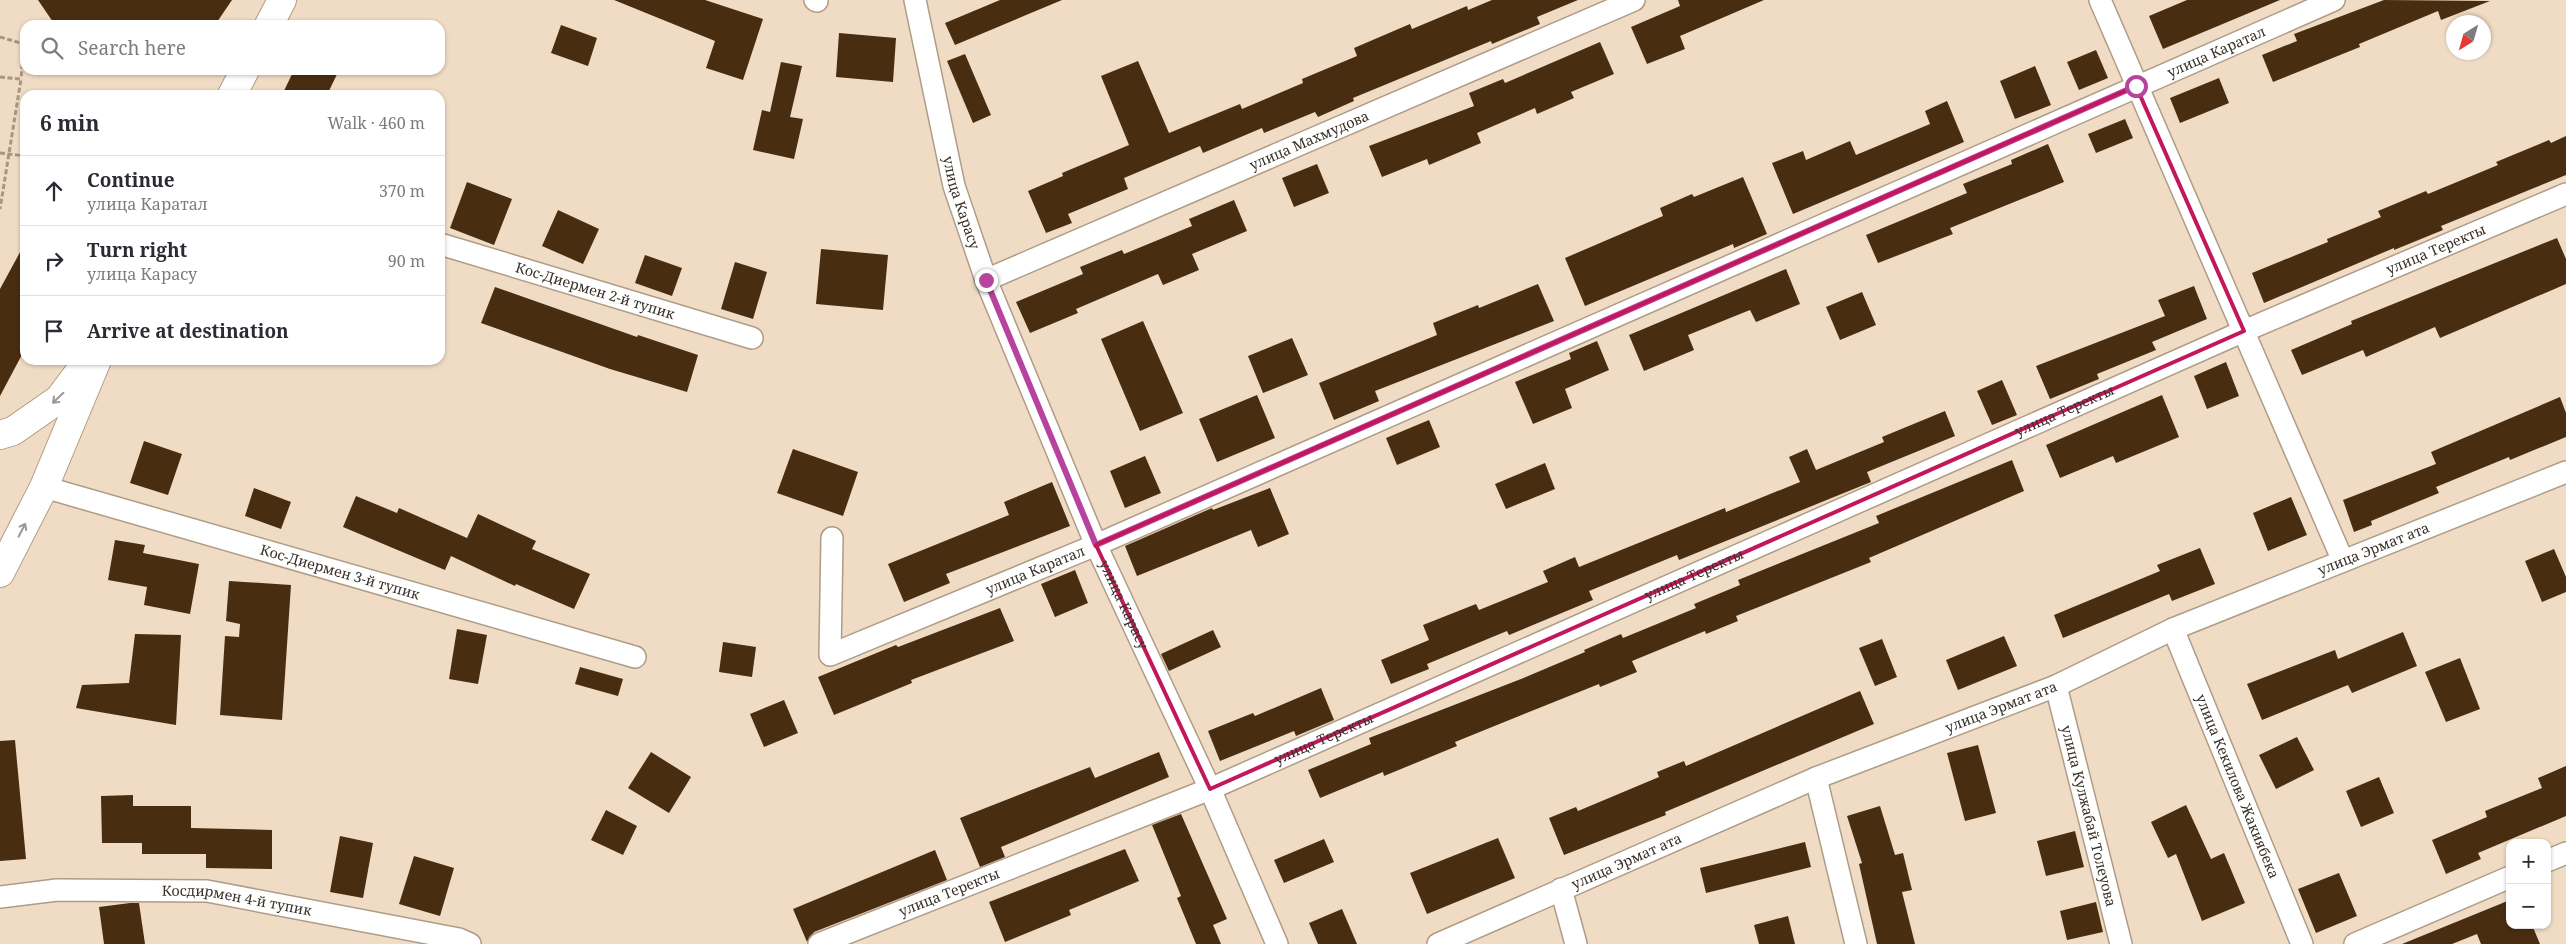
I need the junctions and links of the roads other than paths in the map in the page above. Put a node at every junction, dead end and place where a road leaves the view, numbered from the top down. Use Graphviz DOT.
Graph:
graph roads {
  1 [pos="282,0"];
  2 [pos="915,0"];
  3 [pos="1634,0"];
  4 [pos="2100,0"];
  5 [pos="2334,0"];
  6 [pos="272,20"];
  7 [pos="243,75"];
  8 [pos="2136,86"];
  9 [pos="235,90"];
  10 [pos="2566,194"];
  11 [pos="445,246"];
  12 [pos="986,280"];
  13 [pos="2244,330"];
  14 [pos="752,338"];
  15 [pos="84,365"];
  16 [pos="95,365"];
  17 [pos="0,434"];
  18 [pos="2566,472"];
  19 [pos="44,487"];
  20 [pos="832,538"];
  21 [pos="1096,545"];
  22 [pos="2343,561"];
  23 [pos="0,573"];
  24 [pos="2174,629"];
  25 [pos="636,657"];
  26 [pos="2056,686"];
  27 [pos="1816,778"];
  28 [pos="1210,789"];
  29 [pos="2566,853"];
  30 [pos="2551,859"];
  31 [pos="2506,879"];
  32 [pos="1561,889"];
  33 [pos="0,897"];
  34 [pos="470,944"];
  35 [pos="819,944"];
  36 [pos="1277,944"];
  37 [pos="1438,944"];
  38 [pos="1576,944"];
  39 [pos="1856,944"];
  40 [pos="2120,944"];
  41 [pos="2302,944"];
  42 [pos="2355,944"];
  1 -- 6 [label="highway"];
  2 -- 12 [label="street, улица Карасу"];
  3 -- 12 [label="street, улица Махмудова"];
  4 -- 8 [label="street"];
  5 -- 8 [label="street, улица Каратал"];
  7 -- 9 [label="highway"];
  8 -- 13 [label="street"];
  8 -- 21 [label="street, улица Каратал"];
  10 -- 13 [label="street, улица Теректы"];
  11 -- 14 [label="street, Кос-Диермен 2-й тупик"];
  12 -- 21 [label="street, улица Карасу"];
  13 -- 22 [label="street"];
  13 -- 28 [label="street, улица Теректы"];
  15 -- 17 [label="highway, one-way"];
  16 -- 19 [label="highway"];
  18 -- 22 [label="street, улица Эрмат ата"];
  23 -- 19 [label="highway, one-way"];
  19 -- 25 [label="street, Кос-Диермен 3-й тупик"];
  20 -- 21 [label="street, улица Каратал"];
  21 -- 28 [label="street, улица Карасу"];
  22 -- 24 [label="street, улица Эрмат ата"];
  24 -- 26 [label="street, улица Эрмат ата"];
  24 -- 41 [label="street, улица Кекилова Жакиябека"];
  26 -- 27 [label="street, улица Эрмат ата"];
  26 -- 40 [label="street, улица Кулжабай Толеуова"];
  27 -- 32 [label="street, улица Эрмат ата"];
  27 -- 39 [label="street"];
  28 -- 35 [label="street, улица Теректы"];
  28 -- 36 [label="street, улица Карасу"];
  29 -- 30 [label="street"];
  31 -- 42 [label="street"];
  32 -- 37 [label="street, улица Эрмат ата"];
  32 -- 38 [label="street"];
  33 -- 34 [label="street, Косдирмен 4-й тупик"];
}
